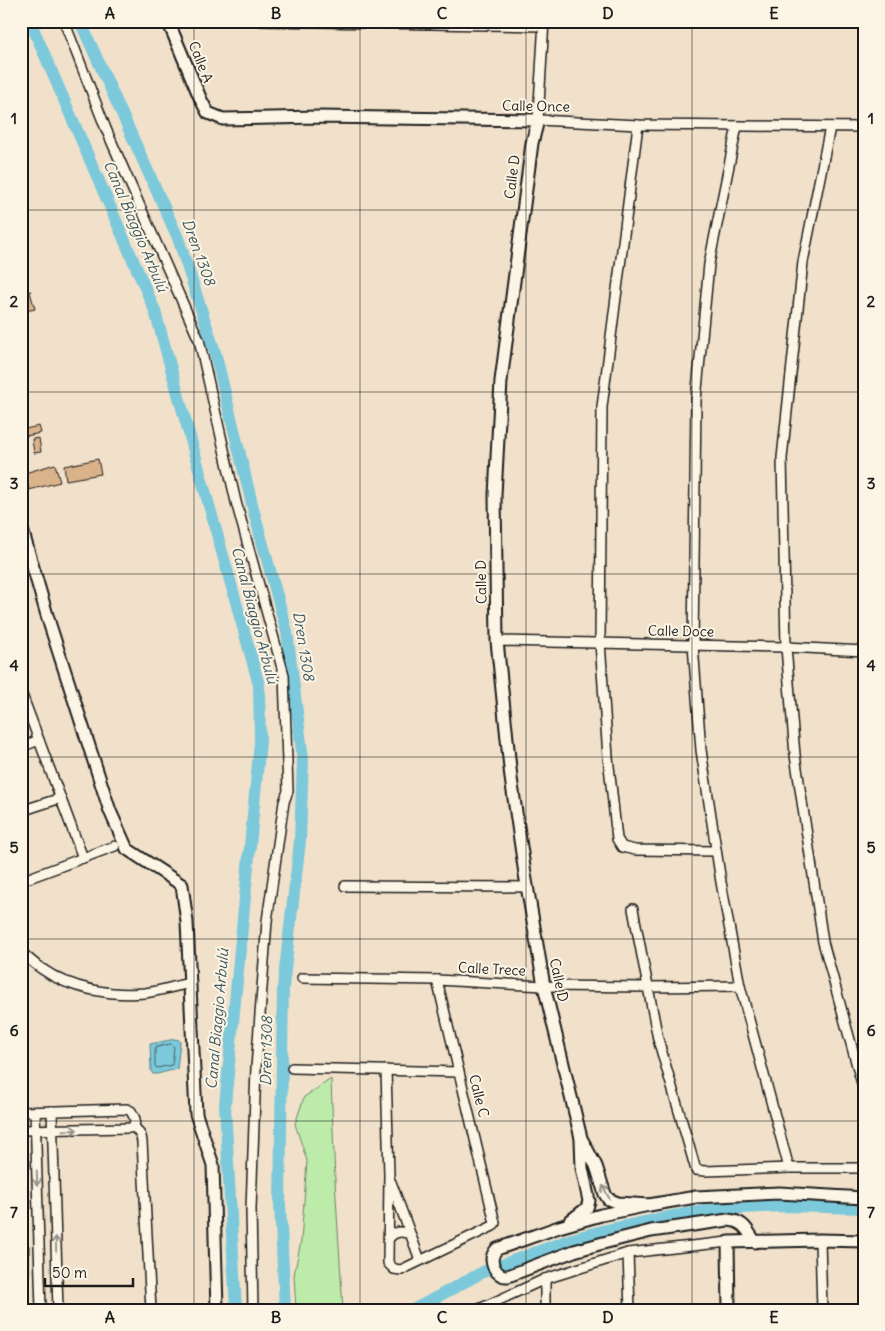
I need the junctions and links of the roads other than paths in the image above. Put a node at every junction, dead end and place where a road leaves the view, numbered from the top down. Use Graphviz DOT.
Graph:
graph roads {
  1 [pos="64,21"];
  2 [pos="168,21"];
  3 [pos="262,21"];
  4 [pos="543,24"];
  5 [pos="208,113"];
  6 [pos="538,120"];
  7 [pos="638,125"];
  8 [pos="736,126"];
  9 [pos="830,127"];
  10 [pos="864,127"];
  11 [pos="21,526"];
  12 [pos="497,641"];
  13 [pos="600,642"];
  14 [pos="693,645"];
  15 [pos="786,647"];
  16 [pos="864,651"];
  17 [pos="21,692"];
  18 [pos="39,740"];
  19 [pos="21,746"];
  20 [pos="61,798"];
  21 [pos="21,811"];
  22 [pos="114,846"];
  23 [pos="716,851"];
  24 [pos="83,858"];
  25 [pos="21,881"];
  26 [pos="345,886"];
  27 [pos="528,887"];
  28 [pos="633,909"];
  29 [pos="21,952"];
  30 [pos="302,978"];
  31 [pos="437,980"];
  32 [pos="190,983"];
  33 [pos="544,986"];
  34 [pos="740,986"];
  35 [pos="648,987"];
  36 [pos="292,1068"];
  37 [pos="386,1070"];
  38 [pos="459,1072"];
  39 [pos="864,1091"];
  40 [pos="52,1111"];
  41 [pos="21,1112"];
  42 [pos="35,1112"];
  43 [pos="134,1126"];
  44 [pos="21,1130"];
  45 [pos="36,1130"];
  46 [pos="53,1130"];
  47 [pos="582,1138"];
  48 [pos="789,1168"];
  49 [pos="864,1168"];
  50 [pos="389,1175"];
  51 [pos="864,1198"];
  52 [pos="649,1205"];
  53 [pos="559,1227"];
  54 [pos="410,1234"];
  55 [pos="388,1238"];
  56 [pos="820,1240"];
  57 [pos="864,1240"];
  58 [pos="728,1242"];
  59 [pos="755,1242"];
  60 [pos="628,1253"];
  61 [pos="420,1260"];
  62 [pos="545,1279"];
  63 [pos="41,1310"];
  64 [pos="58,1310"];
  65 [pos="151,1310"];
  66 [pos="216,1310"];
  67 [pos="253,1310"];
  68 [pos="477,1310"];
  69 [pos="545,1310"];
  70 [pos="630,1310"];
  71 [pos="729,1310"];
  72 [pos="822,1310"];
  1 -- 67 [label="street"];
  2 -- 5 [label="street, Calle A"];
  3 -- 4 [label="street"];
  4 -- 6 [label="street, Calle D"];
  5 -- 6 [label="street, Calle Once"];
  6 -- 7 [label="street, Calle Once"];
  6 -- 12 [label="street, Calle D"];
  7 -- 8 [label="street, Calle Once"];
  7 -- 13 [label="street"];
  8 -- 9 [label="street, Calle Once"];
  8 -- 14 [label="street"];
  9 -- 10 [label="street, Calle Once"];
  9 -- 15 [label="street"];
  11 -- 32 [label="street"];
  12 -- 13 [label="street, Calle Doce"];
  12 -- 27 [label="street, Calle D"];
  13 -- 14 [label="street, Calle Doce"];
  13 -- 23 [label="street"];
  14 -- 15 [label="street, Calle Doce"];
  14 -- 23 [label="street"];
  15 -- 16 [label="street, Calle Doce"];
  15 -- 39 [label="street"];
  17 -- 18 [label="street"];
  18 -- 19 [label="street"];
  18 -- 20 [label="street"];
  20 -- 21 [label="street"];
  20 -- 24 [label="street"];
  22 -- 24 [label="street"];
  23 -- 34 [label="street"];
  24 -- 25 [label="street"];
  26 -- 27 [label="street"];
  27 -- 33 [label="street, Calle D"];
  28 -- 35 [label="street"];
  29 -- 32 [label="street"];
  30 -- 31 [label="street, Calle Trece"];
  31 -- 33 [label="street, Calle Trece"];
  31 -- 38 [label="street, Calle C"];
  32 -- 66 [label="street"];
  33 -- 35 [label="street, Calle Trece"];
  33 -- 47 [label="street, Calle D"];
  34 -- 35 [label="street, Calle Trece"];
  34 -- 48 [label="street"];
  35 -- 48 [label="street"];
  36 -- 37 [label="street"];
  37 -- 38 [label="street"];
  37 -- 50 [label="street"];
  38 -- 61 [label="street, Calle C"];
  40 -- 42 [label="street"];
  40 -- 43 [label="street"];
  40 -- 46 [label="street"];
  41 -- 42 [label="street"];
  42 -- 45 [label="street"];
  46 -- 43 [label="street, one-way"];
  43 -- 65 [label="street"];
  44 -- 45 [label="street"];
  45 -- 46 [label="street"];
  45 -- 63 [label="street, one-way"];
  64 -- 46 [label="street, one-way"];
  52 -- 47 [label="street, Calle D, one-way"];
  47 -- 53 [label="street, Calle D"];
  48 -- 49 [label="street"];
  50 -- 54 [label="street"];
  50 -- 55 [label="street"];
  51 -- 52 [label="street"];
  52 -- 53 [label="street"];
  53 -- 59 [label="street"];
  54 -- 55 [label="street"];
  54 -- 61 [label="street"];
  55 -- 61 [label="street"];
  56 -- 57 [label="street"];
  56 -- 59 [label="street"];
  56 -- 72 [label="street"];
  58 -- 59 [label="street"];
  58 -- 60 [label="street"];
  58 -- 71 [label="street"];
  60 -- 62 [label="street"];
  60 -- 70 [label="street"];
  62 -- 68 [label="street"];
  62 -- 69 [label="street"];
}
